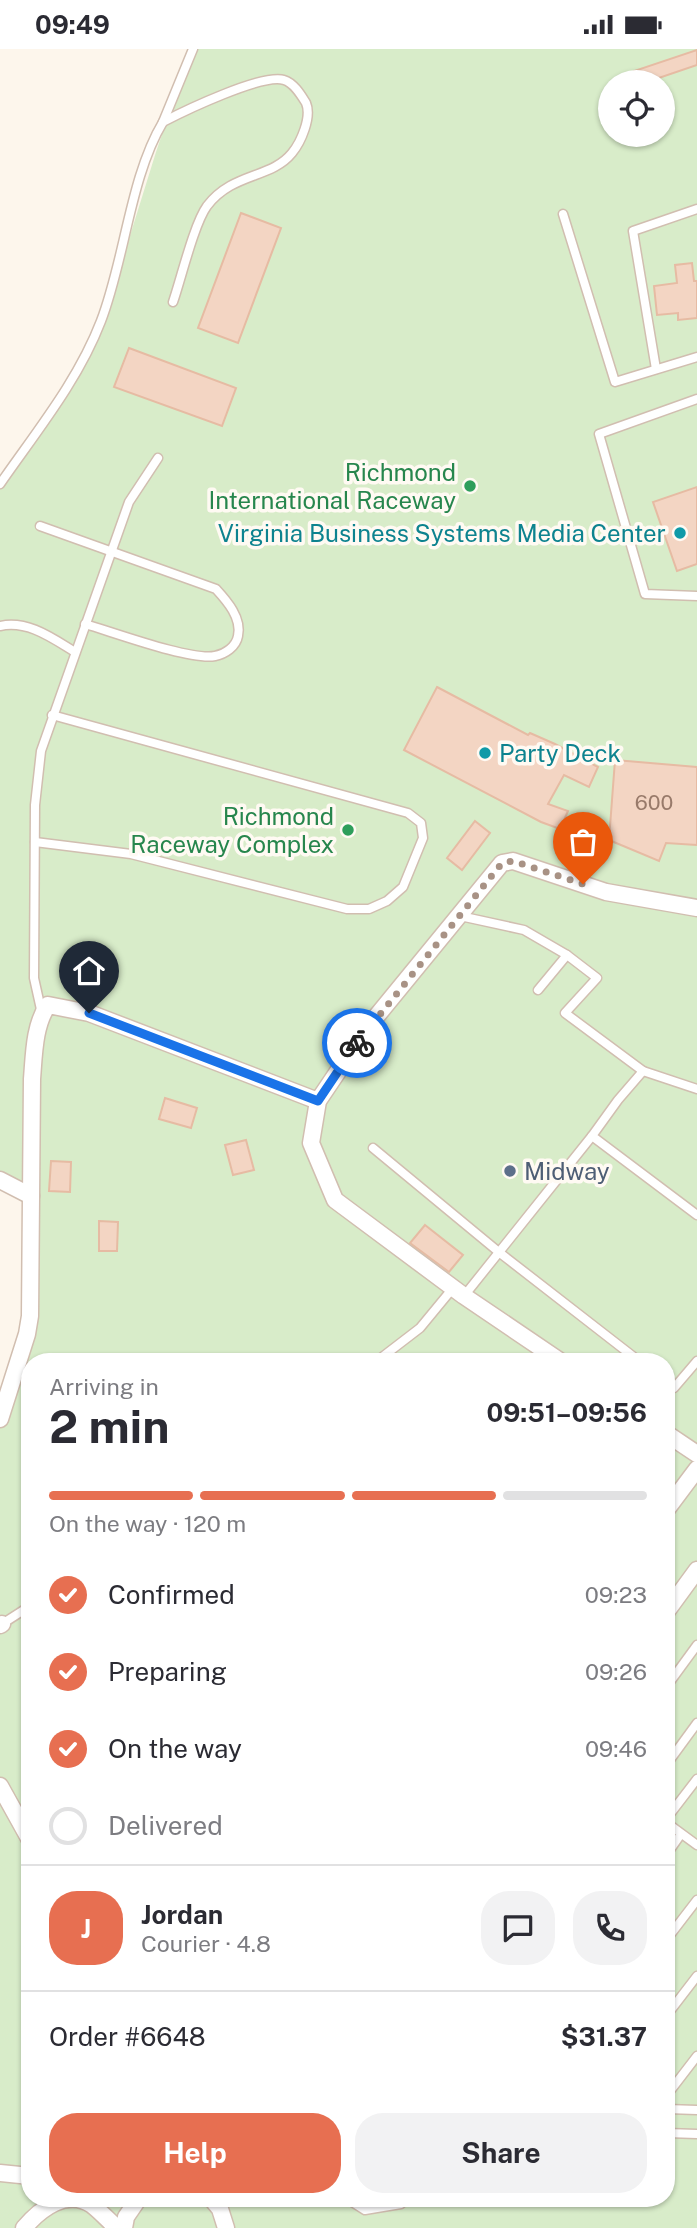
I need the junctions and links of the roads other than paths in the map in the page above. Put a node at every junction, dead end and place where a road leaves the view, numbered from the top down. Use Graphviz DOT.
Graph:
graph roads {
  1 [pos="192,49"];
  2 [pos="163,122"];
  3 [pos="697,209"];
  4 [pos="563,214"];
  5 [pos="173,302"];
  6 [pos="697,357"];
  7 [pos="656,369"];
  8 [pos="697,399"];
  9 [pos="158,458"];
  10 [pos="0,484"];
  11 [pos="40,526"];
  12 [pos="111,551"];
  13 [pos="697,596"];
  14 [pos="85,624"];
  15 [pos="0,626"];
  16 [pos="75,652"];
  17 [pos="52,715"];
  18 [pos="35,842"];
  19 [pos="697,908"];
  20 [pos="460,916"];
  21 [pos="567,955"];
  22 [pos="538,990"];
  23 [pos="42,1014"];
  24 [pos="643,1071"];
  25 [pos="697,1089"];
  26 [pos="318,1101"];
  27 [pos="592,1136"];
  28 [pos="373,1148"];
  29 [pos="0,1180"];
  30 [pos="31,1196"];
  31 [pos="697,1215"];
  32 [pos="500,1252"];
  33 [pos="459,1292"];
  34 [pos="387,1353"];
  35 [pos="548,1353"];
  36 [pos="629,1353"];
  37 [pos="695,1367"];
  38 [pos="675,1387"];
  39 [pos="0,1419"];
  40 [pos="675,1439"];
  41 [pos="697,1454"];
  42 [pos="697,1469"];
  43 [pos="675,1498"];
  44 [pos="697,1570"];
  45 [pos="675,1600"];
  46 [pos="21,1612"];
  47 [pos="1,1625"];
  48 [pos="697,1645"];
  49 [pos="675,1675"];
  50 [pos="697,1723"];
  51 [pos="675,1754"];
  52 [pos="697,1779"];
  53 [pos="0,1786"];
  54 [pos="675,1808"];
  55 [pos="21,1824"];
  56 [pos="675,1829"];
  57 [pos="681,1834"];
  58 [pos="675,1843"];
  59 [pos="697,1845"];
  60 [pos="697,1900"];
  61 [pos="675,1929"];
  62 [pos="697,1976"];
  63 [pos="675,2005"];
  64 [pos="697,2056"];
  65 [pos="675,2085"];
  66 [pos="675,2109"];
  67 [pos="697,2110"];
  68 [pos="675,2133"];
  69 [pos="697,2134"];
  70 [pos="0,2173"];
  71 [pos="21,2175"];
  72 [pos="45,2207"];
  73 [pos="93,2207"];
  74 [pos="133,2207"];
  75 [pos="221,2207"];
  76 [pos="360,2207"];
  77 [pos="383,2207"];
  78 [pos="24,2228"];
  79 [pos="117,2228"];
  80 [pos="124,2228"];
  81 [pos="226,2228"];
  1 -- 2 [label="lane"];
  2 -- 5 [label="lane"];
  2 -- 10 [label="lane"];
  3 -- 7 [label="lane"];
  4 -- 7 [label="lane"];
  6 -- 7 [label="lane"];
  8 -- 13 [label="lane"];
  9 -- 12 [label="lane"];
  11 -- 12 [label="lane"];
  12 -- 14 [label="lane"];
  12 -- 14 [label="lane"];
  14 -- 16 [label="lane"];
  15 -- 16 [label="lane"];
  16 -- 17 [label="lane"];
  17 -- 18 [label="lane"];
  17 -- 18 [label="lane"];
  18 -- 23 [label="lane"];
  19 -- 20 [label="street"];
  20 -- 21 [label="lane"];
  20 -- 26 [label="street"];
  21 -- 22 [label="lane"];
  21 -- 24 [label="lane"];
  23 -- 26 [label="street"];
  23 -- 30 [label="street"];
  24 -- 25 [label="lane"];
  24 -- 27 [label="lane"];
  26 -- 33 [label="street"];
  27 -- 31 [label="lane"];
  27 -- 32 [label="lane"];
  28 -- 32 [label="lane"];
  29 -- 30 [label="street"];
  30 -- 39 [label="street"];
  32 -- 33 [label="lane"];
  32 -- 36 [label="lane"];
  33 -- 34 [label="lane"];
  33 -- 35 [label="street"];
  37 -- 38 [label="lane"];
  40 -- 41 [label="street"];
  42 -- 43 [label="street"];
  44 -- 45 [label="street"];
  46 -- 47 [label="lane"];
  48 -- 49 [label="lane"];
  50 -- 51 [label="lane"];
  52 -- 54 [label="lane"];
  53 -- 55 [label="street"];
  56 -- 57 [label="lane"];
  57 -- 58 [label="lane"];
  57 -- 59 [label="lane"];
  60 -- 61 [label="lane"];
  62 -- 63 [label="lane"];
  64 -- 65 [label="lane"];
  66 -- 67 [label="lane"];
  68 -- 69 [label="lane"];
  70 -- 71 [label="street"];
  72 -- 78 [label="street"];
  73 -- 79 [label="street"];
  74 -- 80 [label="street"];
  75 -- 81 [label="street"];
  76 -- 77 [label="lane"];
}
